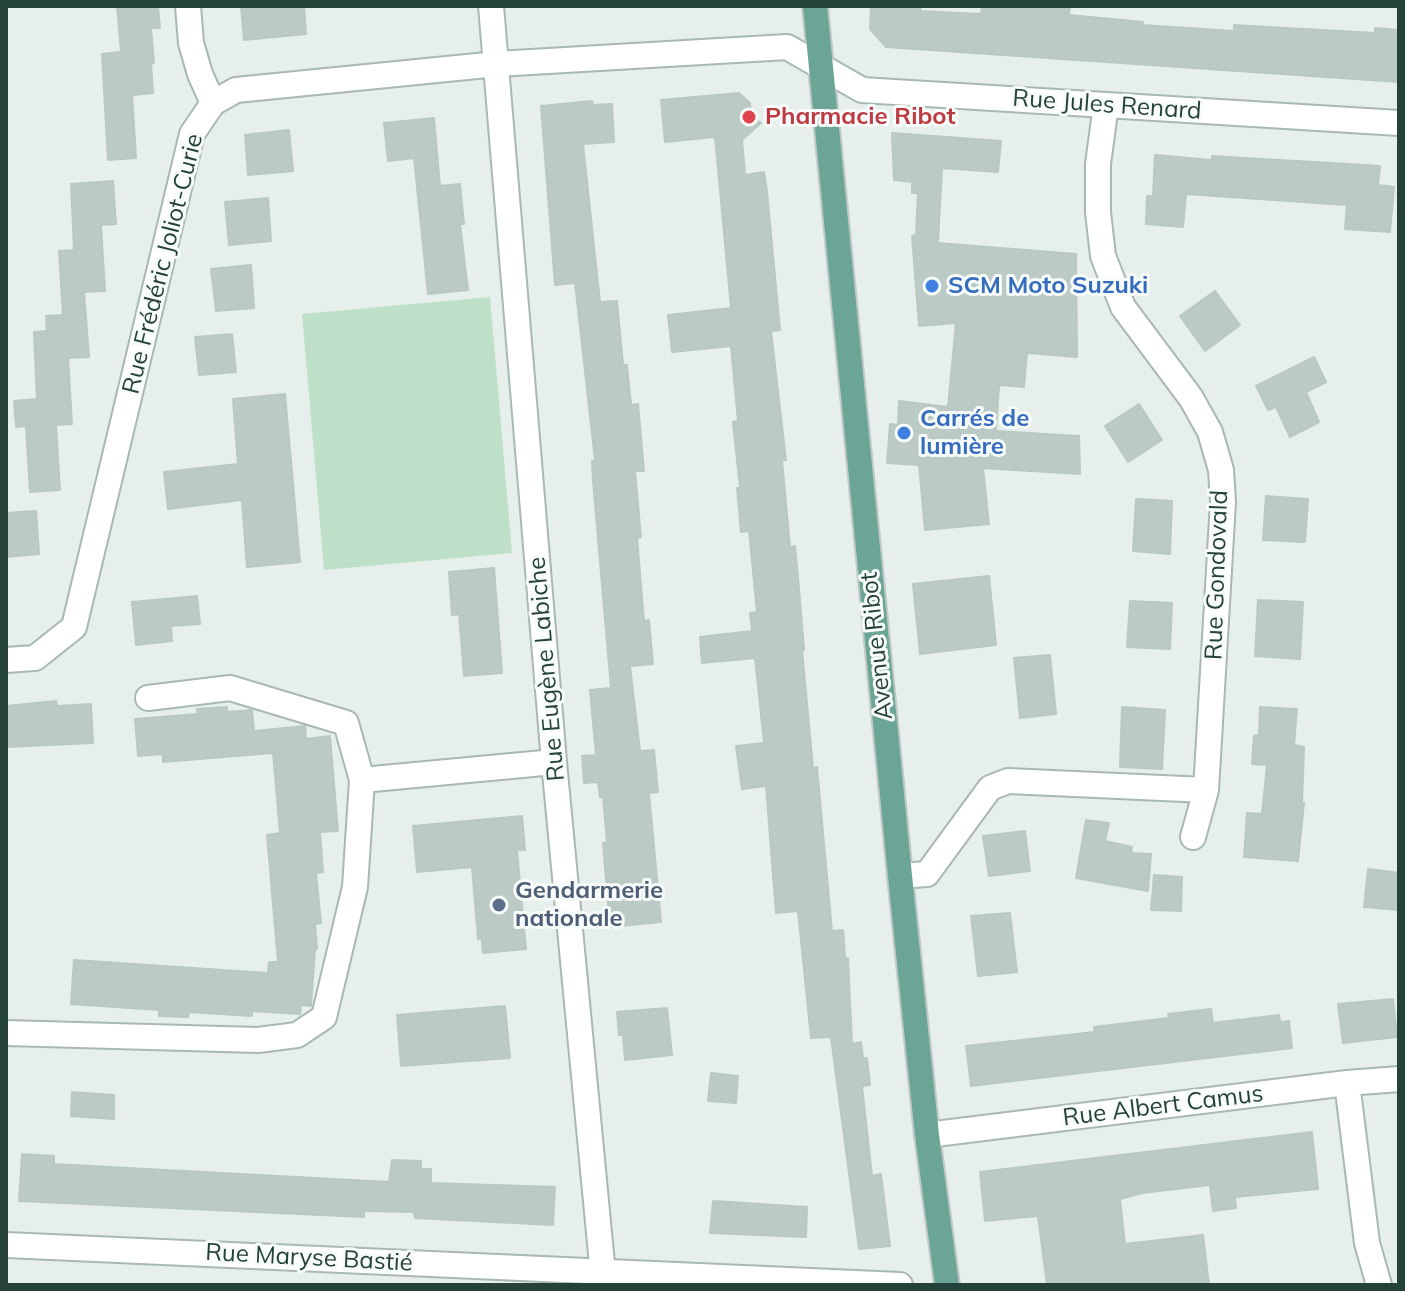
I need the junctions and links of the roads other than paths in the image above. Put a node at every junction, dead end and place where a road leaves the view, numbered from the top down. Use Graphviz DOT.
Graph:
graph roads {
  1 [pos="188,6"];
  2 [pos="491,6"];
  3 [pos="815,6"];
  4 [pos="497,64"];
  5 [pos="821,67"];
  6 [pos="213,103"];
  7 [pos="1106,105"];
  8 [pos="1399,123"];
  9 [pos="6,660"];
  10 [pos="148,698"];
  11 [pos="554,762"];
  12 [pos="362,780"];
  13 [pos="1206,790"];
  14 [pos="1193,837"];
  15 [pos="900,876"];
  16 [pos="6,1033"];
  17 [pos="1399,1079"];
  18 [pos="1347,1083"];
  19 [pos="927,1135"];
  20 [pos="6,1245"];
  21 [pos="397,1274"];
  22 [pos="603,1279"];
  23 [pos="900,1285"];
  24 [pos="947,1285"];
  25 [pos="1379,1285"];
  1 -- 6 [label="street"];
  2 -- 4 [label="street, Rue Eugène Labiche"];
  3 -- 5 [label="main road, Avenue Ribot"];
  4 -- 5 [label="street, Rue Frédéric Joliot-Curie"];
  4 -- 6 [label="street, Rue Frédéric Joliot-Curie"];
  4 -- 11 [label="street, Rue Eugène Labiche"];
  5 -- 7 [label="street, Rue Jules Renard"];
  5 -- 15 [label="main road, Avenue Ribot"];
  6 -- 9 [label="street, Rue Frédéric Joliot-Curie"];
  7 -- 8 [label="street, Rue Jules Renard"];
  7 -- 13 [label="street, Rue Gondovald"];
  10 -- 12 [label="street"];
  11 -- 12 [label="street"];
  11 -- 22 [label="street, Rue Eugène Labiche"];
  12 -- 16 [label="street"];
  13 -- 14 [label="street, Rue Gondovald"];
  13 -- 15 [label="street"];
  15 -- 19 [label="main road, Avenue Ribot"];
  17 -- 18 [label="street, Rue Albert Camus"];
  18 -- 19 [label="street, Rue Albert Camus"];
  18 -- 25 [label="street"];
  19 -- 24 [label="main road, Avenue Ribot"];
  20 -- 21 [label="street, Rue Maryse Bastié"];
  21 -- 22 [label="street, Rue Maryse Bastié"];
  22 -- 23 [label="street, Rue Maryse Bastié"];
}
